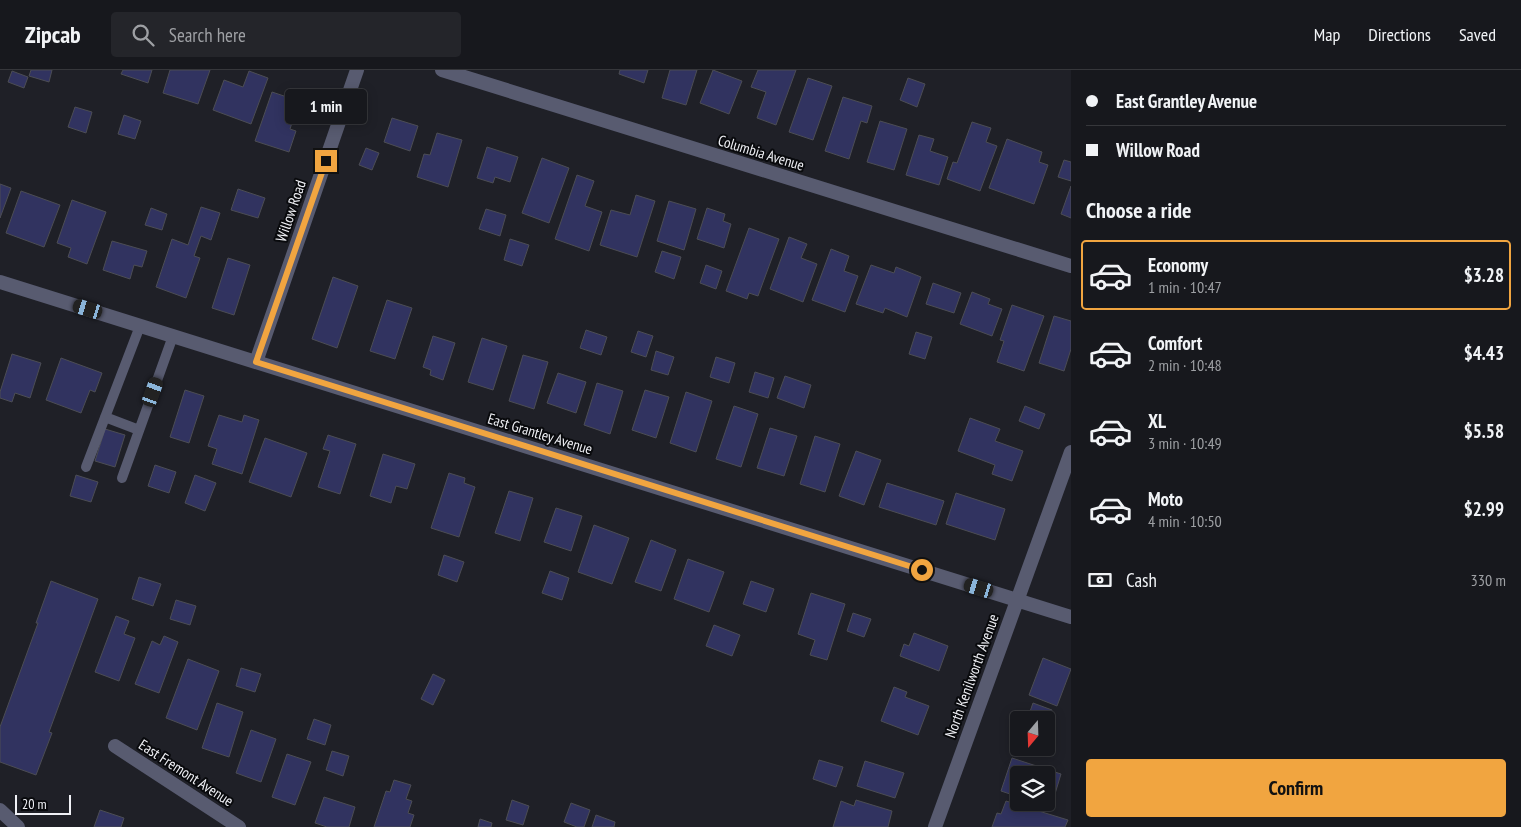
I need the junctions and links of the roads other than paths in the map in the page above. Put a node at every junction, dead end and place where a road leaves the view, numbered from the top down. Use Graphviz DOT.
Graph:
graph roads {
  1 [pos="357,70"];
  2 [pos="442,70"];
  3 [pos="1071,266"];
  4 [pos="0,282"];
  5 [pos="140,326"];
  6 [pos="173,336"];
  7 [pos="256,362"];
  8 [pos="105,417"];
  9 [pos="139,430"];
  10 [pos="1071,452"];
  11 [pos="86,467"];
  12 [pos="122,478"];
  13 [pos="1017,600"];
  14 [pos="1071,617"];
  15 [pos="115,746"];
  16 [pos="0,810"];
  17 [pos="18,827"];
  18 [pos="238,827"];
  19 [pos="935,827"];
  1 -- 7 [label="street, Willow Road"];
  2 -- 3 [label="street, Columbia Avenue"];
  4 -- 5 [label="street, East Grantley Avenue"];
  5 -- 6 [label="street, East Grantley Avenue"];
  5 -- 8 [label="lane"];
  6 -- 7 [label="street, East Grantley Avenue"];
  6 -- 9 [label="lane"];
  7 -- 13 [label="street, East Grantley Avenue"];
  8 -- 9 [label="lane"];
  8 -- 11 [label="lane"];
  9 -- 12 [label="lane"];
  10 -- 13 [label="street, North Kenilworth Avenue"];
  13 -- 14 [label="street, East Grantley Avenue"];
  13 -- 19 [label="street, North Kenilworth Avenue"];
  15 -- 18 [label="street, East Fremont Avenue"];
  16 -- 17 [label="street"];
}
